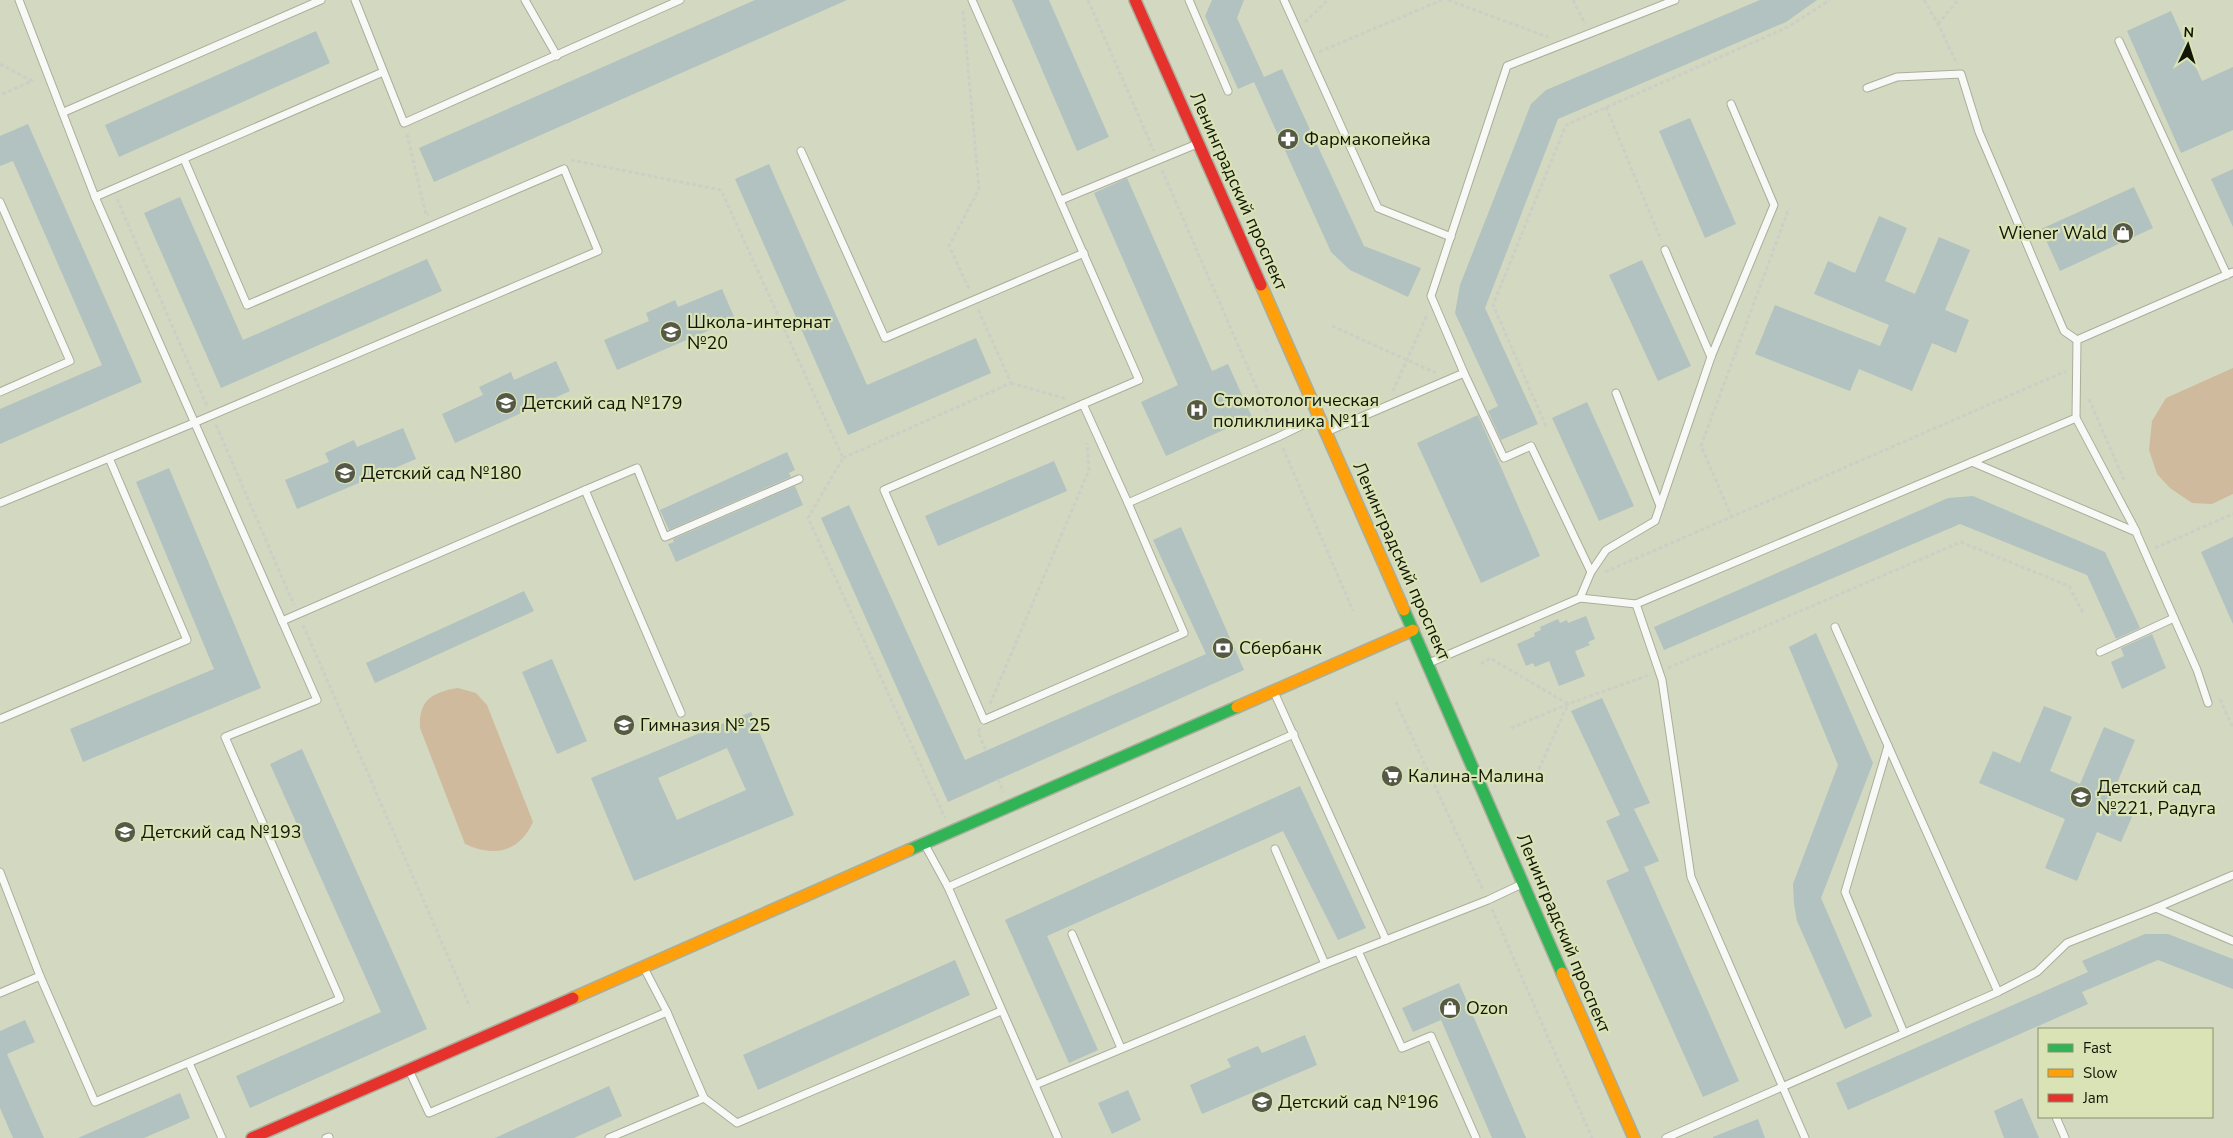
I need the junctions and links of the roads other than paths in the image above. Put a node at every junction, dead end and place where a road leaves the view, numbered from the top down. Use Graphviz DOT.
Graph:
graph roads {
  1 [pos="19,0"];
  2 [pos="321,0"];
  3 [pos="355,0"];
  4 [pos="525,0"];
  5 [pos="680,0"];
  6 [pos="972,0"];
  7 [pos="1135,0"];
  8 [pos="1189,0"];
  9 [pos="1284,0"];
  10 [pos="1675,0"];
  11 [pos="2119,41"];
  12 [pos="557,56"];
  13 [pos="383,72"];
  14 [pos="1867,88"];
  15 [pos="1228,91"];
  16 [pos="1731,104"];
  17 [pos="64,112"];
  18 [pos="1199,144"];
  19 [pos="801,151"];
  20 [pos="184,159"];
  21 [pos="95,197"];
  22 [pos="1062,200"];
  23 [pos="0,202"];
  24 [pos="1451,237"];
  25 [pos="1665,250"];
  26 [pos="1084,253"];
  27 [pos="2230,274"];
  28 [pos="2077,340"];
  29 [pos="1711,356"];
  30 [pos="1464,373"];
  31 [pos="0,392"];
  32 [pos="1616,393"];
  33 [pos="1083,404"];
  34 [pos="1319,417"];
  35 [pos="2076,418"];
  36 [pos="196,422"];
  37 [pos="1326,432"];
  38 [pos="109,458"];
  39 [pos="1972,462"];
  40 [pos="799,480"];
  41 [pos="585,490"];
  42 [pos="0,503"];
  43 [pos="1128,503"];
  44 [pos="1660,506"];
  45 [pos="2136,532"];
  46 [pos="1589,576"];
  47 [pos="1580,598"];
  48 [pos="1636,604"];
  49 [pos="2174,618"];
  50 [pos="282,620"];
  51 [pos="1835,628"];
  52 [pos="1414,630"];
  53 [pos="2100,652"];
  54 [pos="1428,663"];
  55 [pos="1274,691"];
  56 [pos="2208,703"];
  57 [pos="681,713"];
  58 [pos="0,719"];
  59 [pos="1294,734"];
  60 [pos="1888,746"];
  61 [pos="924,844"];
  62 [pos="1275,849"];
  63 [pos="0,872"];
  64 [pos="2233,875"];
  65 [pos="1523,883"];
  66 [pos="948,887"];
  67 [pos="2156,908"];
  68 [pos="1072,934"];
  69 [pos="1386,940"];
  70 [pos="2233,941"];
  71 [pos="1358,951"];
  72 [pos="1325,964"];
  73 [pos="643,967"];
  74 [pos="40,976"];
  75 [pos="1998,992"];
  76 [pos="0,993"];
  77 [pos="1001,1011"];
  78 [pos="667,1012"];
  79 [pos="1904,1033"];
  80 [pos="1121,1048"];
  81 [pos="189,1063"];
  82 [pos="408,1070"];
  83 [pos="1035,1085"];
  84 [pos="1784,1086"];
  85 [pos="704,1098"];
  86 [pos="2056,1118"];
  87 [pos="271,1134"];
  88 [pos="222,1138"];
  89 [pos="252,1138"];
  90 [pos="609,1138"];
  91 [pos="1058,1138"];
  92 [pos="1476,1138"];
  93 [pos="1634,1138"];
  94 [pos="1666,1138"];
  95 [pos="1805,1138"];
  96 [pos="2065,1138"];
  1 -- 17 [label="lane"];
  2 -- 17 [label="lane"];
  3 -- 13 [label="lane"];
  4 -- 12 [label="lane"];
  5 -- 12 [label="lane"];
  6 -- 22 [label="lane"];
  7 -- 18 [label="street, Ленинградский проспект"];
  8 -- 15 [label="lane"];
  9 -- 24 [label="lane"];
  10 -- 24 [label="lane"];
  11 -- 27 [label="lane"];
  12 -- 13 [label="lane"];
  13 -- 20 [label="lane"];
  14 -- 28 [label="lane"];
  16 -- 29 [label="lane"];
  17 -- 21 [label="lane"];
  18 -- 22 [label="lane"];
  18 -- 34 [label="street, Ленинградский проспект"];
  19 -- 26 [label="lane"];
  20 -- 21 [label="lane"];
  20 -- 36 [label="lane"];
  21 -- 36 [label="lane"];
  22 -- 26 [label="lane"];
  23 -- 31 [label="lane"];
  24 -- 30 [label="lane"];
  25 -- 29 [label="lane"];
  26 -- 33 [label="lane"];
  27 -- 28 [label="lane"];
  28 -- 35 [label="lane"];
  29 -- 44 [label="lane"];
  30 -- 37 [label="lane"];
  30 -- 46 [label="lane"];
  32 -- 44 [label="lane"];
  33 -- 43 [label="lane"];
  33 -- 43 [label="lane"];
  34 -- 37 [label="street, Ленинградский проспект"];
  34 -- 43 [label="lane"];
  35 -- 39 [label="lane"];
  35 -- 45 [label="lane"];
  36 -- 38 [label="lane"];
  36 -- 50 [label="lane"];
  37 -- 52 [label="street, Ленинградский проспект"];
  38 -- 42 [label="lane"];
  38 -- 58 [label="lane"];
  39 -- 45 [label="lane"];
  39 -- 48 [label="lane"];
  40 -- 41 [label="lane"];
  41 -- 50 [label="lane"];
  41 -- 57 [label="lane"];
  44 -- 46 [label="lane"];
  45 -- 49 [label="lane"];
  46 -- 47 [label="lane"];
  47 -- 48 [label="lane"];
  47 -- 54 [label="lane"];
  48 -- 84 [label="lane"];
  49 -- 53 [label="lane"];
  49 -- 56 [label="lane"];
  50 -- 81 [label="lane"];
  51 -- 60 [label="lane"];
  52 -- 54 [label="street, Ленинградский проспект"];
  52 -- 55 [label="street"];
  54 -- 65 [label="street, Ленинградский проспект"];
  55 -- 59 [label="lane"];
  55 -- 61 [label="street"];
  59 -- 66 [label="lane"];
  59 -- 69 [label="lane"];
  60 -- 75 [label="lane"];
  60 -- 79 [label="lane"];
  61 -- 66 [label="lane"];
  61 -- 73 [label="street"];
  62 -- 72 [label="lane"];
  63 -- 74 [label="lane"];
  64 -- 67 [label="lane"];
  65 -- 69 [label="lane"];
  65 -- 93 [label="street, Ленинградский проспект"];
  66 -- 77 [label="lane"];
  67 -- 70 [label="lane"];
  67 -- 75 [label="lane"];
  68 -- 80 [label="lane"];
  69 -- 71 [label="lane"];
  71 -- 72 [label="lane"];
  71 -- 92 [label="lane"];
  72 -- 80 [label="lane"];
  73 -- 78 [label="lane"];
  73 -- 82 [label="street"];
  74 -- 76 [label="lane"];
  74 -- 81 [label="lane"];
  75 -- 79 [label="lane"];
  77 -- 83 [label="lane"];
  77 -- 85 [label="lane"];
  78 -- 82 [label="lane"];
  78 -- 85 [label="lane"];
  79 -- 84 [label="lane"];
  80 -- 83 [label="lane"];
  81 -- 88 [label="lane"];
  82 -- 87 [label="street"];
  83 -- 91 [label="lane"];
  84 -- 94 [label="lane"];
  84 -- 95 [label="lane"];
  85 -- 90 [label="lane"];
  86 -- 96 [label="lane"];
  87 -- 89 [label="street"];
}
